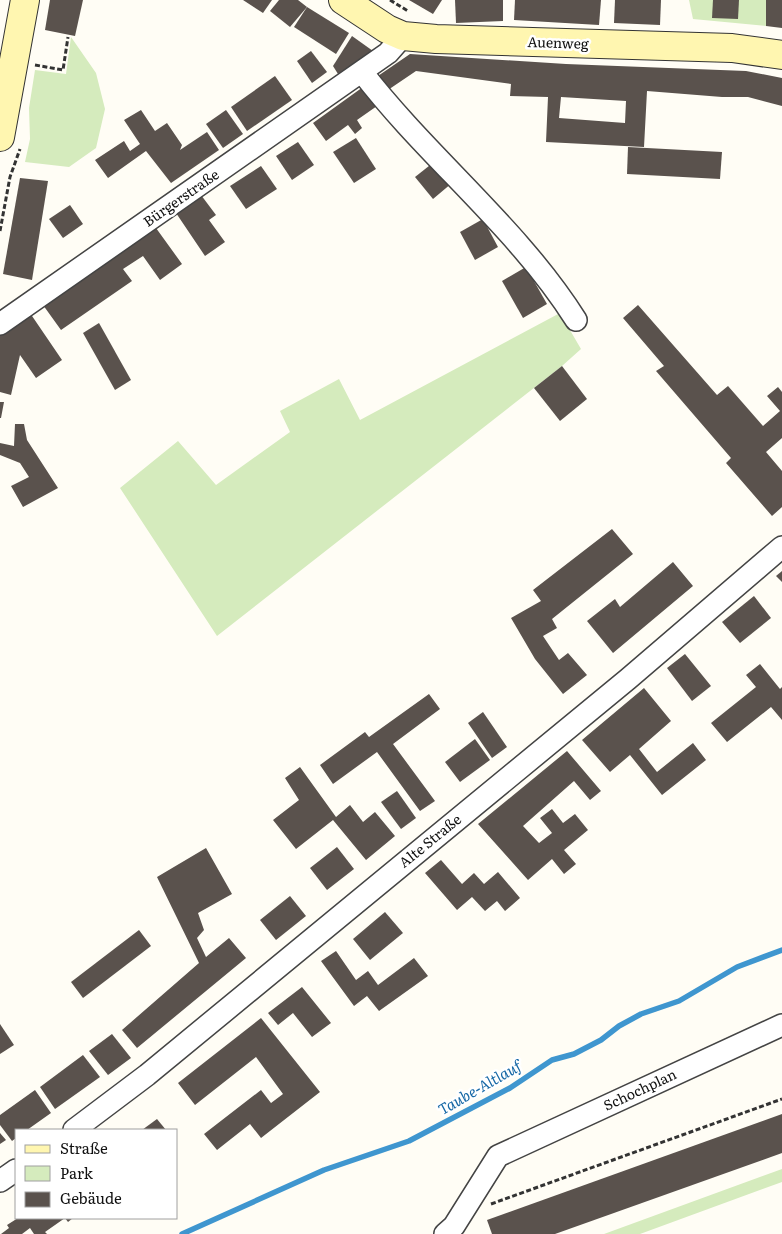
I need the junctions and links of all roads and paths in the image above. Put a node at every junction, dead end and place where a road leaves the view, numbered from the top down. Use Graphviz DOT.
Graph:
graph roads {
  1 [pos="25,0"];
  2 [pos="343,0"];
  3 [pos="403,36"];
  4 [pos="68,37"];
  5 [pos="782,55"];
  6 [pos="32,65"];
  7 [pos="362,72"];
  8 [pos="0,137"];
  9 [pos="576,320"];
  10 [pos="0,324"];
  11 [pos="782,547"];
  12 [pos="782,1025"];
  13 [pos="782,1099"];
  14 [pos="75,1129"];
  15 [pos="15,1171"];
  16 [pos="0,1181"];
  17 [pos="461,1215"];
  18 [pos="445,1234"];
  1 -- 8 [label="main road"];
  2 -- 3 [label="main road, Auenweg"];
  3 -- 5 [label="main road, Auenweg"];
  3 -- 7 [label="street, Bürgerstraße"];
  4 -- 6 [label="path"];
  7 -- 9 [label="street"];
  7 -- 10 [label="street, Bürgerstraße"];
  11 -- 14 [label="street, Alte Straße"];
  12 -- 17 [label="street, Schochplan"];
  13 -- 17 [label="path"];
  15 -- 16 [label="street"];
  17 -- 18 [label="street"];
}
